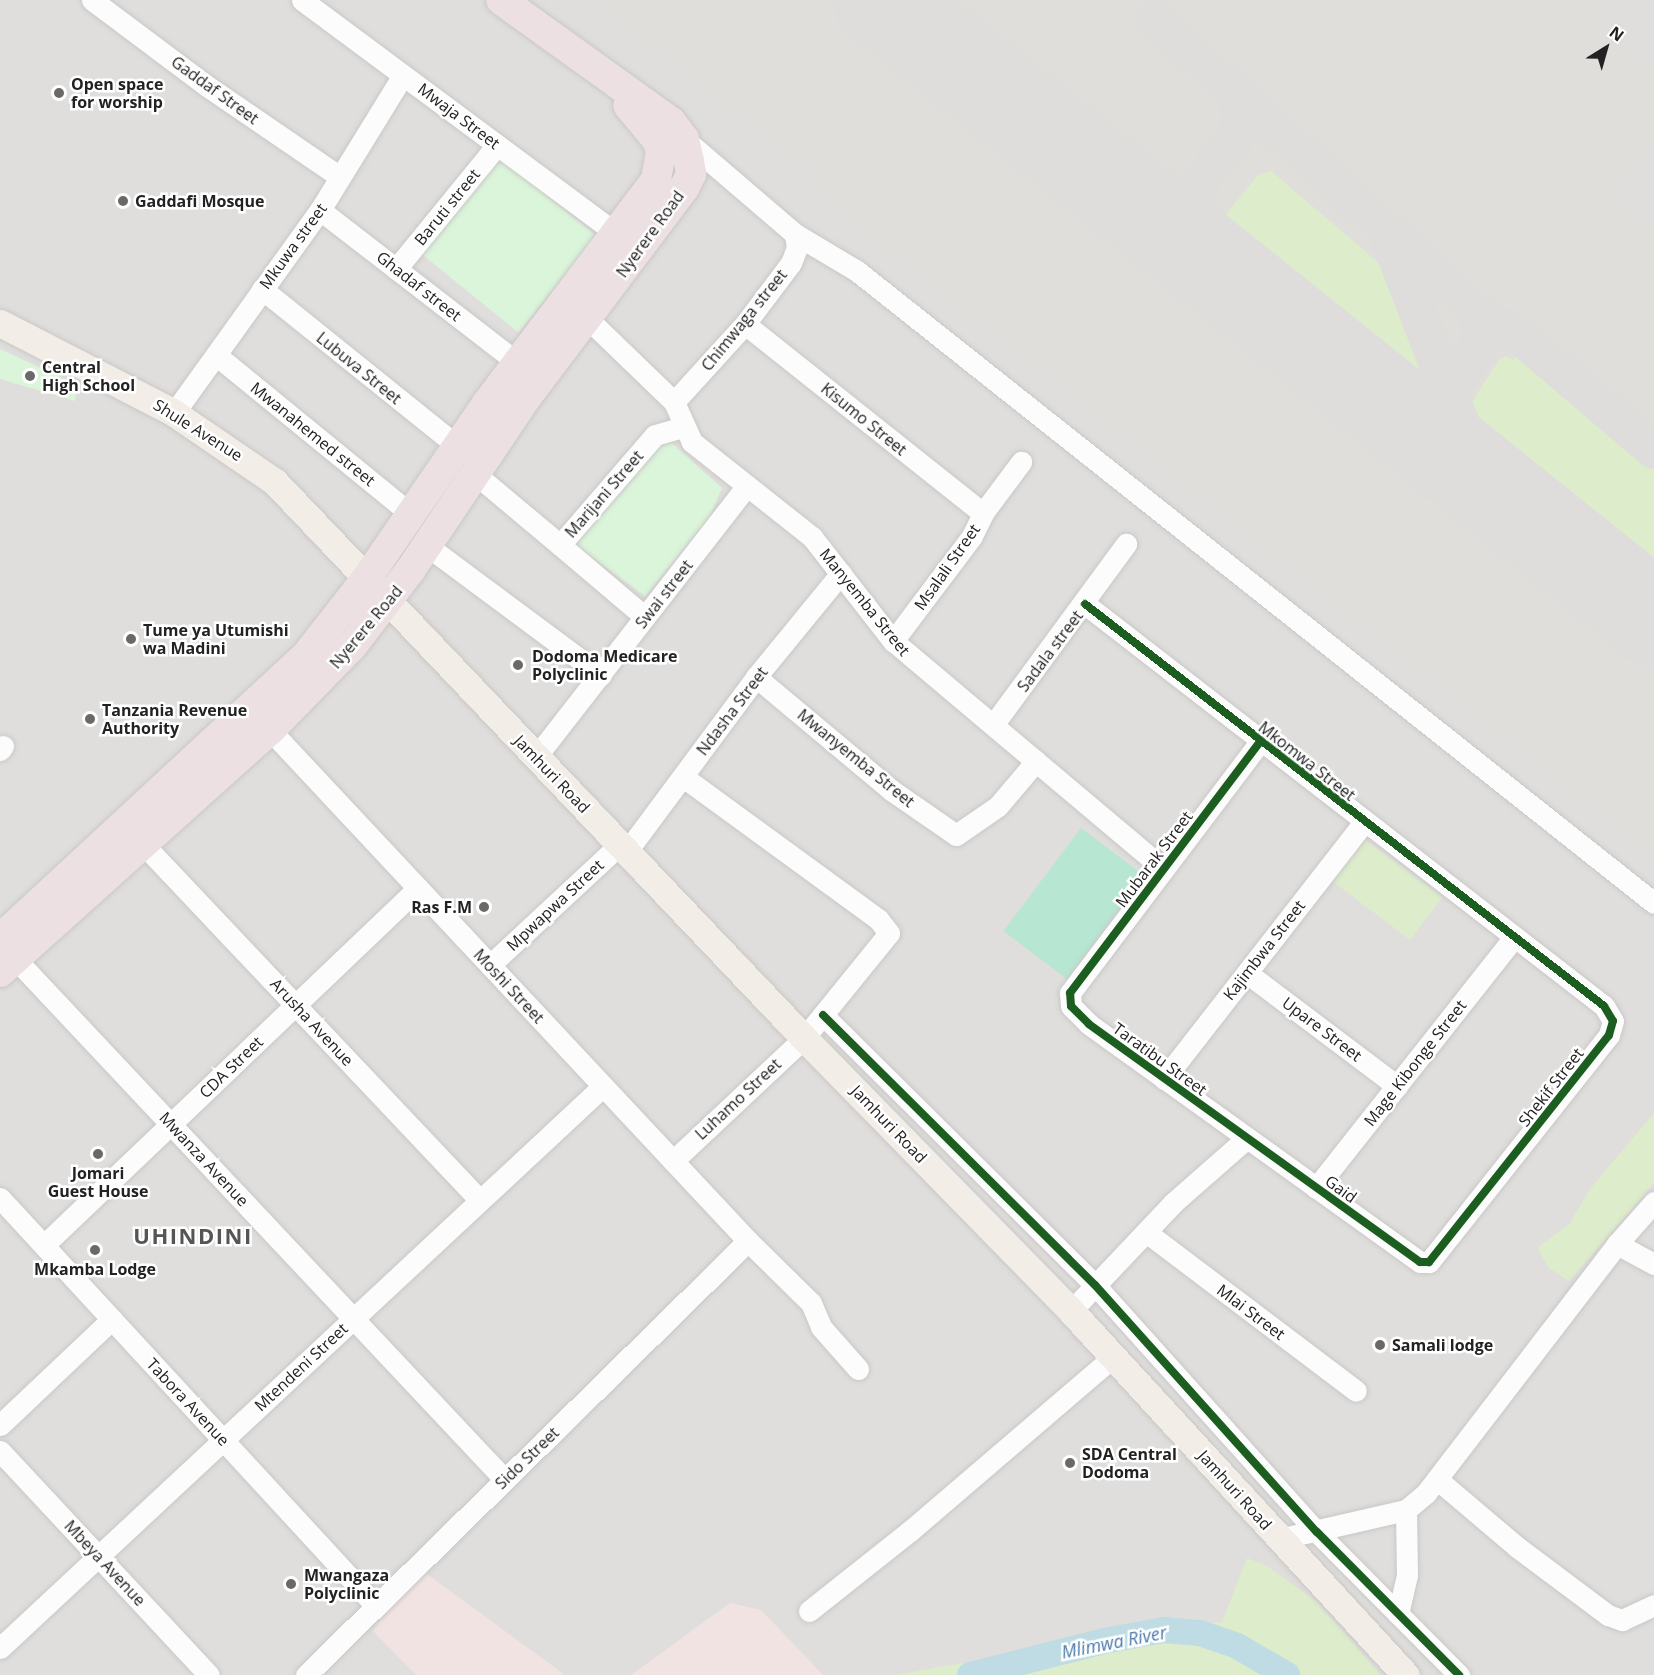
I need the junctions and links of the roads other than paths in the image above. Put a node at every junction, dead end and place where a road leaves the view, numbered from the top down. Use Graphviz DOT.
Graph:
graph roads {
  1 [pos="92,0"];
  2 [pos="302,0"];
  3 [pos="501,0"];
  4 [pos="403,75"];
  5 [pos="617,84"];
  6 [pos="684,139"];
  7 [pos="497,145"];
  8 [pos="340,177"];
  9 [pos="320,210"];
  10 [pos="616,233"];
  11 [pos="795,234"];
  12 [pos="396,269"];
  13 [pos="262,290"];
  14 [pos="587,318"];
  15 [pos="0,323"];
  16 [pos="745,324"];
  17 [pos="216,355"];
  18 [pos="517,362"];
  19 [pos="674,402"];
  20 [pos="174,413"];
  21 [pos="683,427"];
  22 [pos="457,446"];
  23 [pos="1021,462"];
  24 [pos="474,473"];
  25 [pos="747,486"];
  26 [pos="983,513"];
  27 [pos="411,514"];
  28 [pos="1126,544"];
  29 [pos="426,545"];
  30 [pos="560,545"];
  31 [pos="841,573"];
  32 [pos="367,578"];
  33 [pos="388,602"];
  34 [pos="1085,604"];
  35 [pos="645,617"];
  36 [pos="893,642"];
  37 [pos="601,675"];
  38 [pos="756,676"];
  39 [pos="993,725"];
  40 [pos="270,730"];
  41 [pos="1260,742"];
  42 [pos="536,758"];
  43 [pos="1036,761"];
  44 [pos="683,777"];
  45 [pos="1364,822"];
  46 [pos="143,844"];
  47 [pos="624,847"];
  48 [pos="1164,869"];
  49 [pos="418,888"];
  50 [pos="1654,903"];
  51 [pos="1514,937"];
  52 [pos="4,953"];
  53 [pos="490,965"];
  54 [pos="1247,973"];
  55 [pos="1071,993"];
  56 [pos="295,1005"];
  57 [pos="823,1015"];
  58 [pos="804,1038"];
  59 [pos="1164,1079"];
  60 [pos="603,1086"];
  61 [pos="1397,1086"];
  62 [pos="171,1124"];
  63 [pos="1247,1138"];
  64 [pos="673,1161"];
  65 [pos="1316,1188"];
  66 [pos="0,1198"];
  67 [pos="480,1200"];
  68 [pos="1654,1202"];
  69 [pos="1146,1232"];
  70 [pos="748,1241"];
  71 [pos="1617,1244"];
  72 [pos="44,1245"];
  73 [pos="1420,1262"];
  74 [pos="1654,1264"];
  75 [pos="1095,1285"];
  76 [pos="1071,1311"];
  77 [pos="354,1318"];
  78 [pos="112,1319"];
  79 [pos="1114,1356"];
  80 [pos="858,1369"];
  81 [pos="1356,1391"];
  82 [pos="0,1425"];
  83 [pos="223,1440"];
  84 [pos="0,1451"];
  85 [pos="505,1480"];
  86 [pos="1438,1480"];
  87 [pos="1406,1510"];
  88 [pos="1317,1532"];
  89 [pos="1279,1539"];
  90 [pos="98,1556"];
  91 [pos="1654,1605"];
  92 [pos="376,1606"];
  93 [pos="809,1611"];
  94 [pos="1398,1614"];
  95 [pos="0,1648"];
  96 [pos="209,1675"];
  97 [pos="306,1675"];
  98 [pos="1406,1675"];
  99 [pos="1459,1675"];
  1 -- 8 [label="street, Gaddaf Street"];
  2 -- 4 [label="street, Mwaja Street"];
  3 -- 5 [label="highway"];
  4 -- 7 [label="street, Mwaja Street"];
  4 -- 8 [label="street, Mkuwa street"];
  5 -- 6 [label="highway"];
  5 -- 10 [label="highway, Nyerere Road"];
  6 -- 11 [label="street"];
  6 -- 14 [label="highway, Nyerere Road"];
  7 -- 10 [label="street, Mwaja Street"];
  7 -- 12 [label="street, Baruti street"];
  8 -- 9 [label="street, Mkuwa street"];
  9 -- 12 [label="street, Ghadaf street"];
  9 -- 13 [label="street, Mkuwa street"];
  10 -- 18 [label="highway, Nyerere Road"];
  11 -- 16 [label="street, Chimwaga street"];
  11 -- 50 [label="street"];
  12 -- 18 [label="street, Ghadaf street"];
  13 -- 17 [label="street, Mkuwa street"];
  13 -- 22 [label="street, Lubuva Street"];
  14 -- 19 [label="street, Manyemba Street"];
  14 -- 24 [label="highway, Nyerere Road"];
  15 -- 20 [label="main road, Shule Avenue"];
  16 -- 19 [label="street, Chimwaga street"];
  16 -- 26 [label="street, Kisumo Street"];
  17 -- 20 [label="street, Mkuwa street"];
  17 -- 27 [label="street, Mwanahemed street"];
  18 -- 22 [label="highway, Nyerere Road"];
  19 -- 21 [label="street, Manyemba Street"];
  20 -- 32 [label="main road, Shule Avenue"];
  21 -- 25 [label="street, Manyemba Street"];
  21 -- 30 [label="street, Marijani Street"];
  22 -- 27 [label="highway, Nyerere Road"];
  23 -- 26 [label="street, Msalali Street"];
  24 -- 29 [label="highway, Nyerere Road"];
  24 -- 30 [label="street, Marijani Street"];
  25 -- 31 [label="street, Manyemba Street"];
  25 -- 35 [label="street, Swai street"];
  26 -- 36 [label="street, Msalali Street"];
  27 -- 32 [label="highway, Nyerere Road"];
  28 -- 34 [label="street, Sadala street"];
  29 -- 33 [label="highway, Nyerere Road"];
  29 -- 37 [label="street"];
  30 -- 35 [label="street"];
  31 -- 36 [label="street, Manyemba Street"];
  31 -- 38 [label="street, Ndasha Street"];
  32 -- 33 [label="main road, Jamhuri Road"];
  32 -- 52 [label="highway, Nyerere Road"];
  33 -- 40 [label="highway, Nyerere Road"];
  33 -- 42 [label="main road, Jamhuri Road"];
  34 -- 39 [label="street, Sadala street"];
  34 -- 41 [label="street, Mkomwa Street"];
  35 -- 37 [label="street, Swai street"];
  36 -- 39 [label="street, Manyemba Street"];
  37 -- 42 [label="street, Swai street"];
  38 -- 43 [label="street, Mwanyemba Street"];
  38 -- 44 [label="street, Ndasha Street"];
  39 -- 43 [label="street, Manyemba Street"];
  40 -- 46 [label="highway, Nyerere Road"];
  40 -- 49 [label="street, Moshi Street"];
  41 -- 45 [label="street, Mkomwa Street"];
  41 -- 48 [label="street, Mubarak Street"];
  42 -- 47 [label="main road, Jamhuri Road"];
  43 -- 48 [label="street, Manyemba Street"];
  44 -- 47 [label="street, Ndasha Street"];
  44 -- 57 [label="street, Luhamo Street"];
  45 -- 51 [label="street, Mkomwa Street"];
  45 -- 54 [label="street, Kajimbwa Street"];
  46 -- 52 [label="highway, Nyerere Road"];
  46 -- 56 [label="street, Arusha Avenue"];
  47 -- 53 [label="street, Mpwapwa Street"];
  47 -- 58 [label="main road, Jamhuri Road"];
  48 -- 55 [label="street, Mubarak Street"];
  49 -- 53 [label="street, Moshi Street"];
  49 -- 56 [label="street, CDA Street"];
  51 -- 61 [label="street, Mage Kibonge Street"];
  51 -- 73 [label="street, Shekif Street"];
  52 -- 62 [label="street, Mwanza Avenue"];
  53 -- 60 [label="street, Moshi Street"];
  54 -- 59 [label="street, Kajimbwa Street"];
  54 -- 61 [label="street, Upare Street"];
  55 -- 59 [label="street, Taratibu Street"];
  56 -- 62 [label="street, CDA Street"];
  56 -- 67 [label="street, Arusha Avenue"];
  57 -- 58 [label="street, Luhamo Street"];
  57 -- 75 [label="street"];
  58 -- 64 [label="street, Luhamo Street"];
  58 -- 76 [label="main road, Jamhuri Road"];
  59 -- 63 [label="street, Taratibu Street"];
  60 -- 64 [label="street, Moshi Street"];
  60 -- 67 [label="street, Mtendeni Street"];
  61 -- 65 [label="street, Mage Kibonge Street"];
  62 -- 72 [label="street, CDA Street"];
  62 -- 77 [label="street, Mwanza Avenue"];
  63 -- 65 [label="street, Gaid"];
  63 -- 69 [label="street"];
  64 -- 70 [label="street, Moshi Street"];
  65 -- 73 [label="street, Gaid"];
  66 -- 72 [label="street, Tabora Avenue"];
  67 -- 77 [label="street, Mtendeni Street"];
  68 -- 71 [label="street"];
  69 -- 75 [label="street"];
  69 -- 81 [label="street, Mlai Street"];
  70 -- 80 [label="street, Moshi Street"];
  70 -- 85 [label="street, Sido Street"];
  71 -- 74 [label="street"];
  71 -- 86 [label="street"];
  72 -- 78 [label="street, Tabora Avenue"];
  75 -- 76 [label="street"];
  75 -- 88 [label="street"];
  76 -- 79 [label="main road, Jamhuri Road"];
  77 -- 83 [label="street, Mtendeni Street"];
  77 -- 85 [label="street, Mwanza Avenue"];
  78 -- 82 [label="street"];
  78 -- 83 [label="street, Tabora Avenue"];
  79 -- 89 [label="main road, Jamhuri Road"];
  79 -- 93 [label="street"];
  83 -- 90 [label="street, Mtendeni Street"];
  83 -- 92 [label="street, Tabora Avenue"];
  84 -- 90 [label="street, Mbeya Avenue"];
  85 -- 92 [label="street, Sido Street"];
  86 -- 87 [label="street"];
  86 -- 91 [label="street"];
  87 -- 88 [label="street"];
  87 -- 94 [label="street"];
  88 -- 89 [label="street"];
  88 -- 94 [label="street"];
  89 -- 98 [label="main road, Jamhuri Road"];
  90 -- 95 [label="street, Mtendeni Street"];
  90 -- 96 [label="street, Mbeya Avenue"];
  92 -- 97 [label="street, Sido Street"];
  94 -- 99 [label="street"];
}
